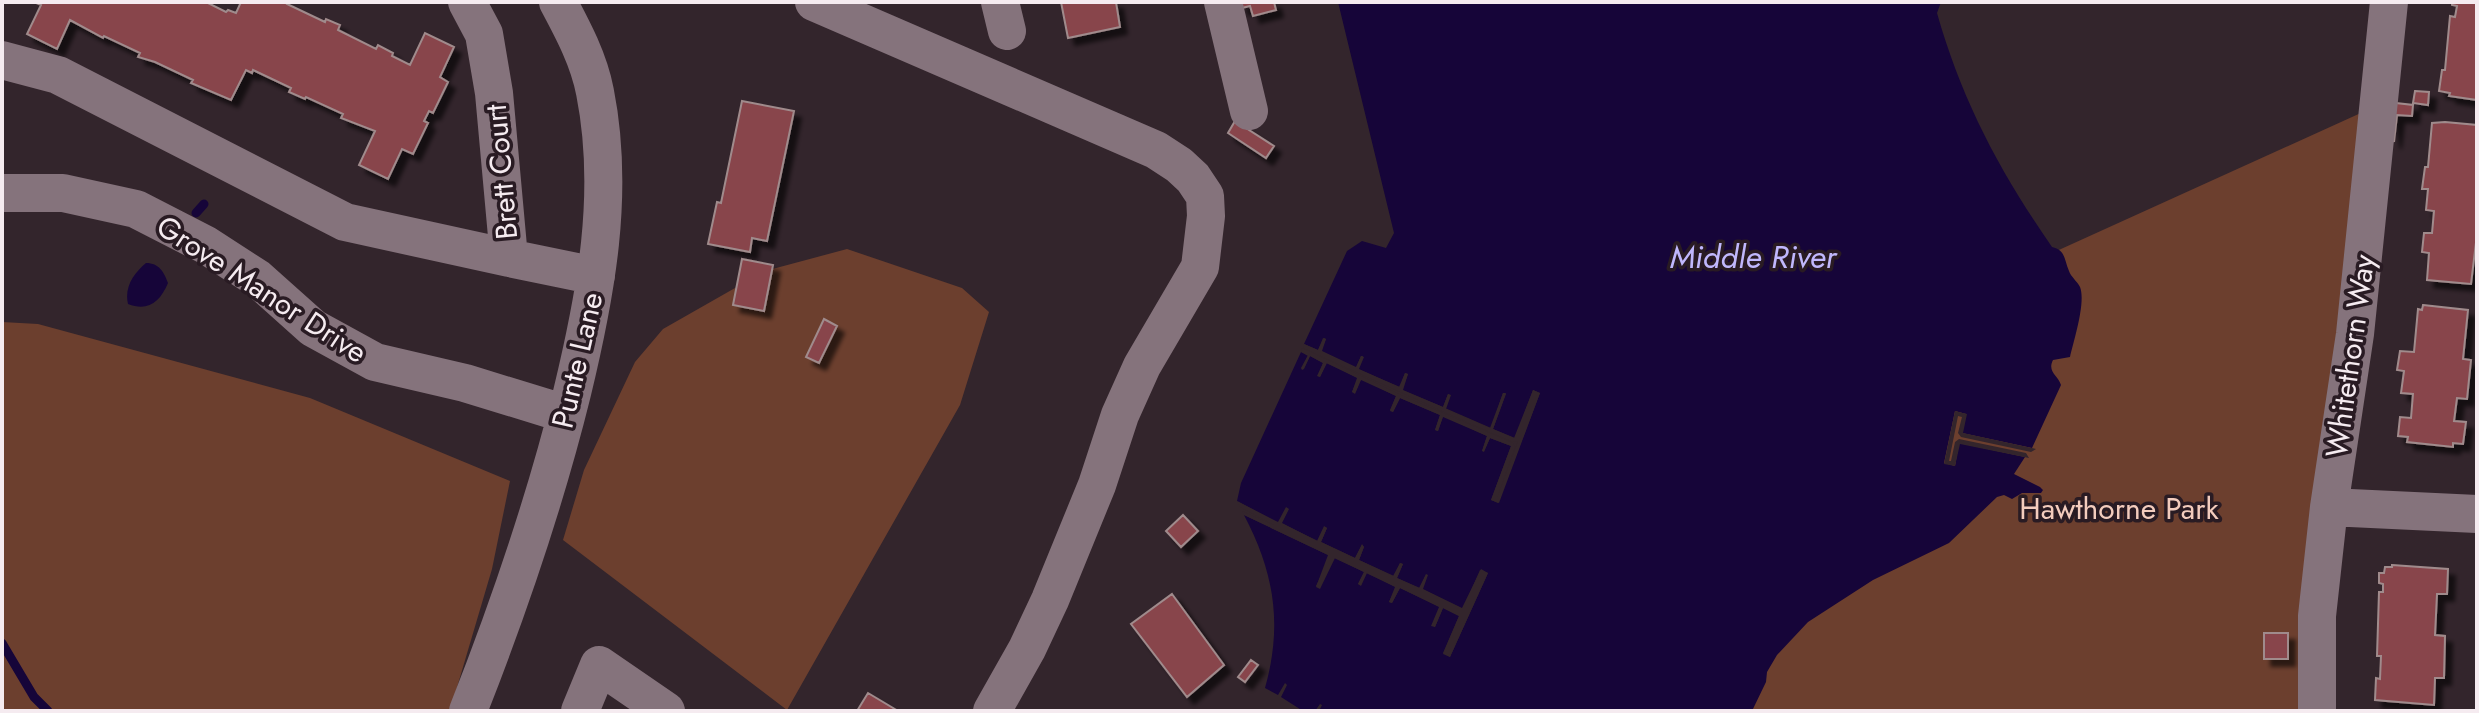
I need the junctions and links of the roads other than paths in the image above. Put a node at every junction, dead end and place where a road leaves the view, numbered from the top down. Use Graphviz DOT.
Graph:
graph roads {
  1 [pos="467,2"];
  2 [pos="558,2"];
  3 [pos="814,2"];
  4 [pos="1223,2"];
  5 [pos="2389,2"];
  6 [pos="2,60"];
  7 [pos="1249,111"];
  8 [pos="2,193"];
  9 [pos="509,258"];
  10 [pos="596,276"];
  11 [pos="566,414"];
  12 [pos="2329,507"];
  13 [pos="2477,514"];
  14 [pos="468,711"];
  15 [pos="580,711"];
  16 [pos="666,711"];
  17 [pos="992,711"];
  18 [pos="2317,711"];
  1 -- 9 [label="street, Brett Court"];
  2 -- 10 [label="street, Punte Lane"];
  3 -- 17 [label="street"];
  4 -- 7 [label="street"];
  5 -- 12 [label="street, Whitethorn Way"];
  6 -- 9 [label="street"];
  8 -- 11 [label="street, Grove Manor Drive"];
  9 -- 10 [label="street, Brett Court"];
  10 -- 11 [label="street, Punte Lane"];
  11 -- 14 [label="street, Punte Lane"];
  12 -- 13 [label="street"];
  12 -- 18 [label="street, Whitethorn Way"];
  15 -- 16 [label="street"];
}
